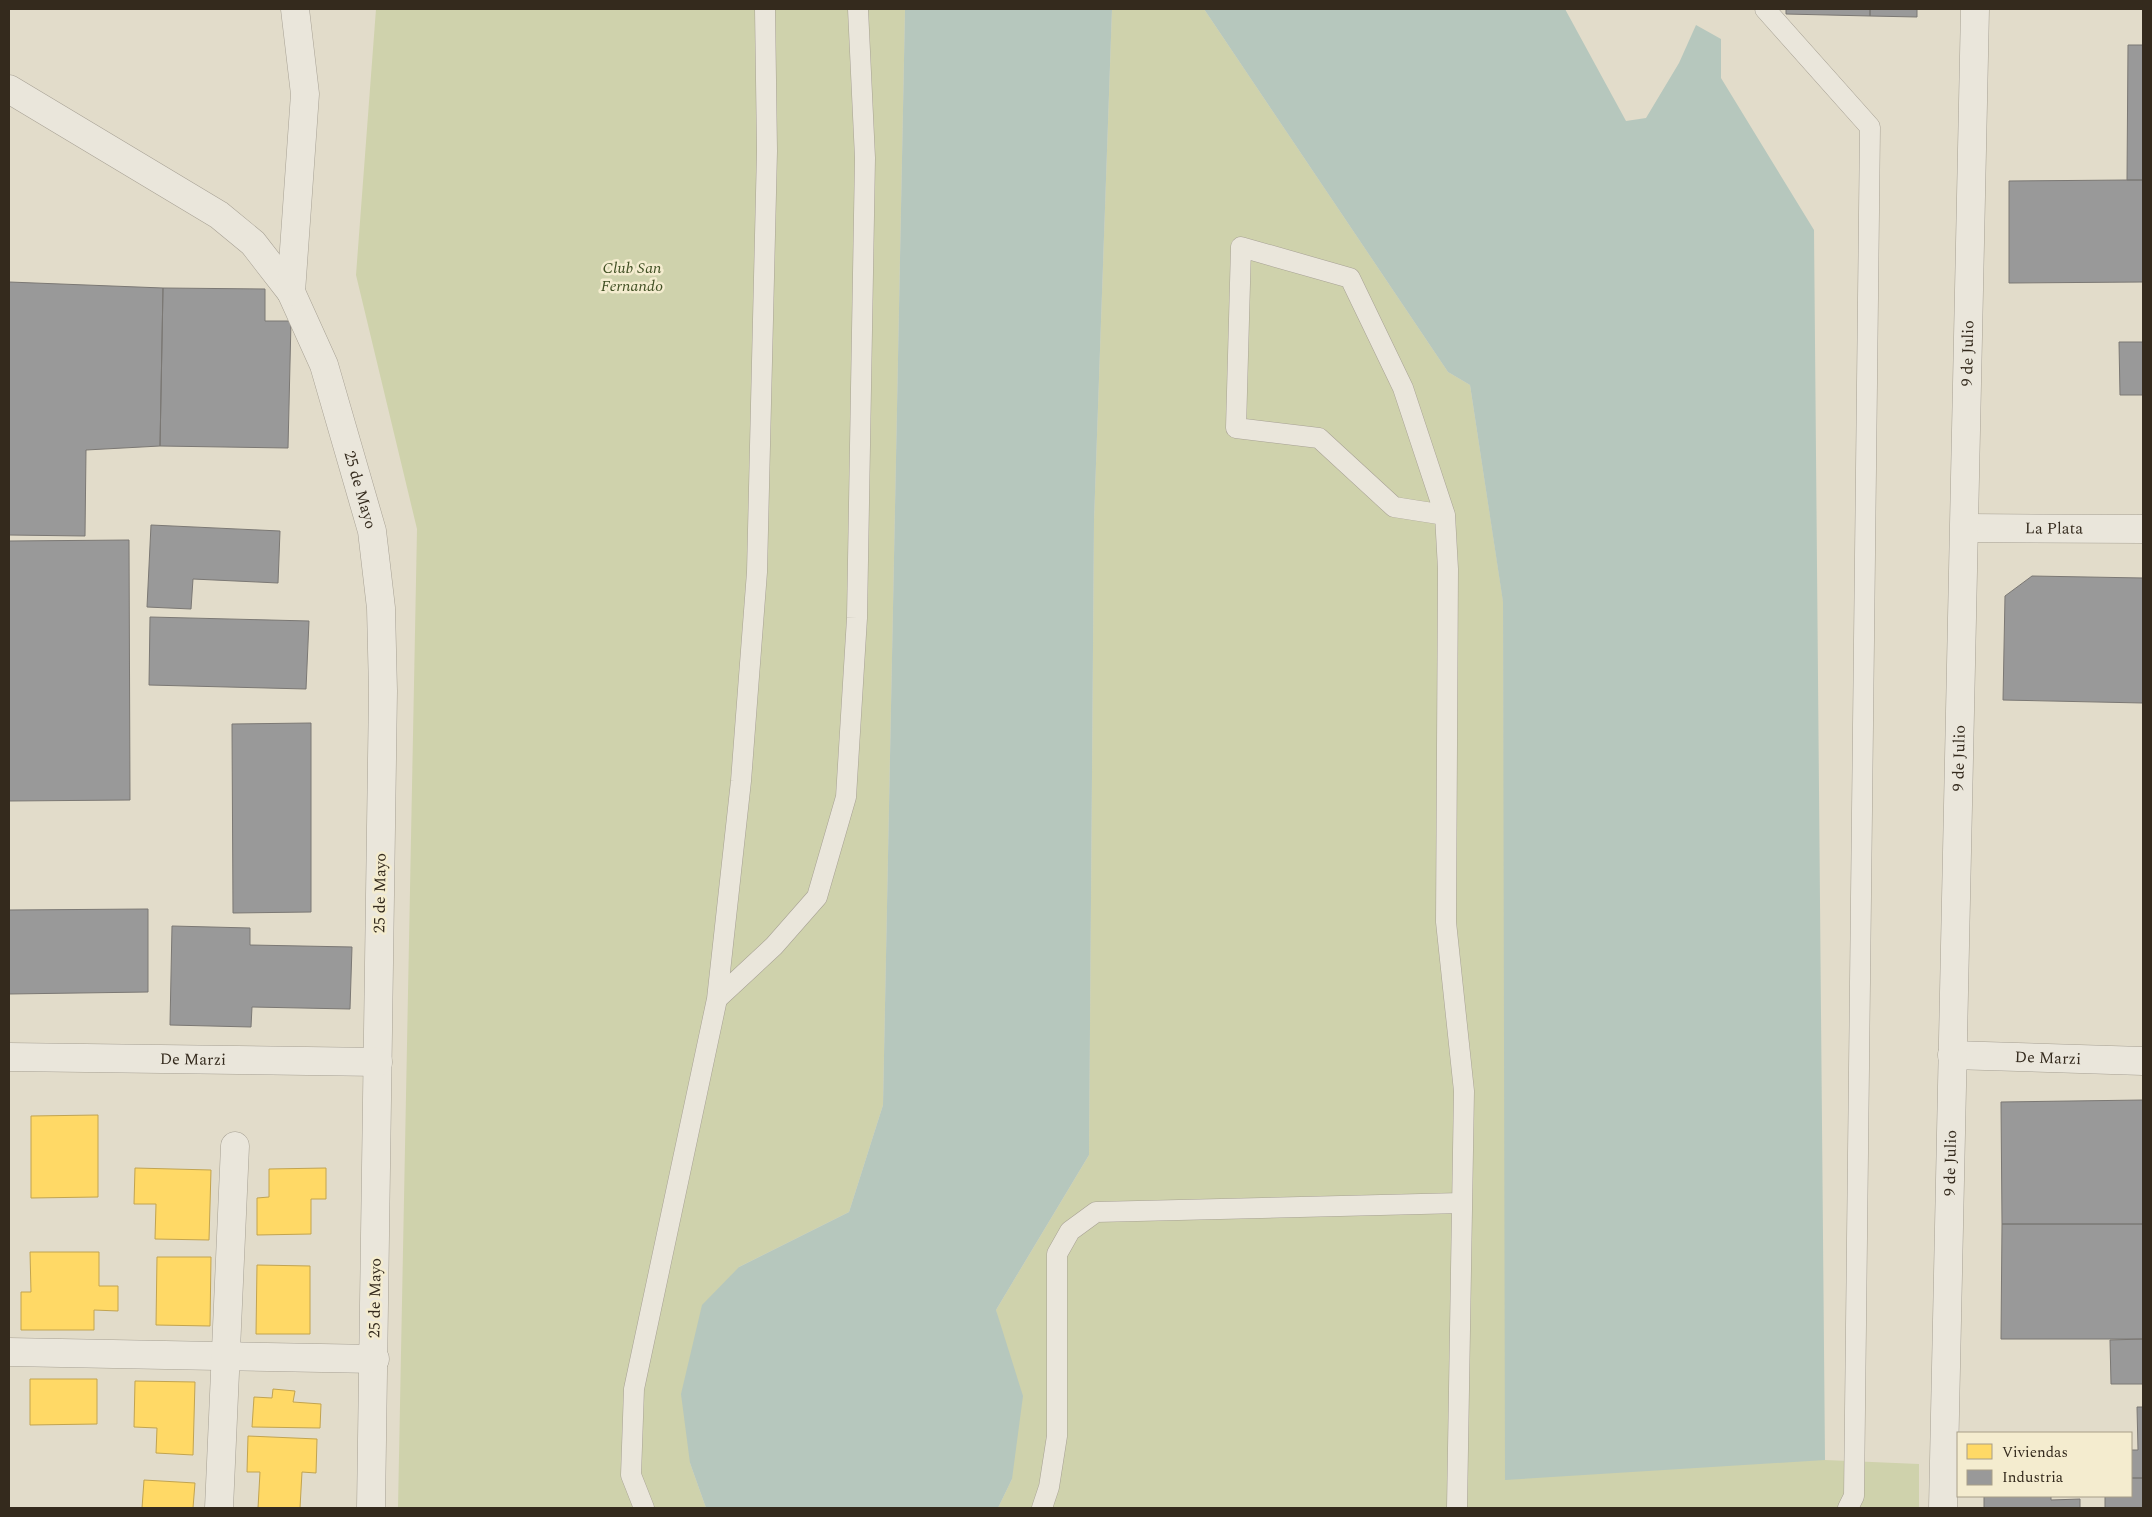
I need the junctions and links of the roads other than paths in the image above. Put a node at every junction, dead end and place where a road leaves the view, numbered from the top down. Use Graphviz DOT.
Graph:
graph roads {
  1 [pos="295,9"];
  2 [pos="765,9"];
  3 [pos="858,9"];
  4 [pos="1765,9"];
  5 [pos="1975,9"];
  6 [pos="9,89"];
  7 [pos="291,292"];
  8 [pos="1445,515"];
  9 [pos="1965,528"];
  10 [pos="2143,529"];
  11 [pos="716,1000"];
  12 [pos="1952,1055"];
  13 [pos="9,1057"];
  14 [pos="2143,1060"];
  15 [pos="378,1062"];
  16 [pos="235,1146"];
  17 [pos="1461,1203"];
  18 [pos="9,1352"];
  19 [pos="225,1357"];
  20 [pos="375,1359"];
  21 [pos="219,1508"];
  22 [pos="372,1508"];
  23 [pos="644,1508"];
  24 [pos="1042,1508"];
  25 [pos="1457,1508"];
  26 [pos="1848,1508"];
  27 [pos="1943,1508"];
  1 -- 7 [label="street"];
  2 -- 11 [label="lane"];
  3 -- 11 [label="lane"];
  4 -- 26 [label="lane"];
  5 -- 9 [label="street, 9 de Julio"];
  6 -- 7 [label="street"];
  7 -- 15 [label="street, 25 de Mayo"];
  8 -- 8 [label="lane"];
  8 -- 17 [label="lane"];
  9 -- 10 [label="street, La Plata"];
  9 -- 12 [label="street, 9 de Julio"];
  11 -- 23 [label="lane"];
  12 -- 14 [label="street, De Marzi"];
  12 -- 27 [label="street, 9 de Julio"];
  13 -- 15 [label="street, De Marzi"];
  15 -- 20 [label="street, 25 de Mayo"];
  16 -- 19 [label="street"];
  17 -- 24 [label="lane"];
  17 -- 25 [label="lane"];
  18 -- 19 [label="street"];
  19 -- 20 [label="street"];
  19 -- 21 [label="street"];
  20 -- 22 [label="street, 25 de Mayo"];
}
